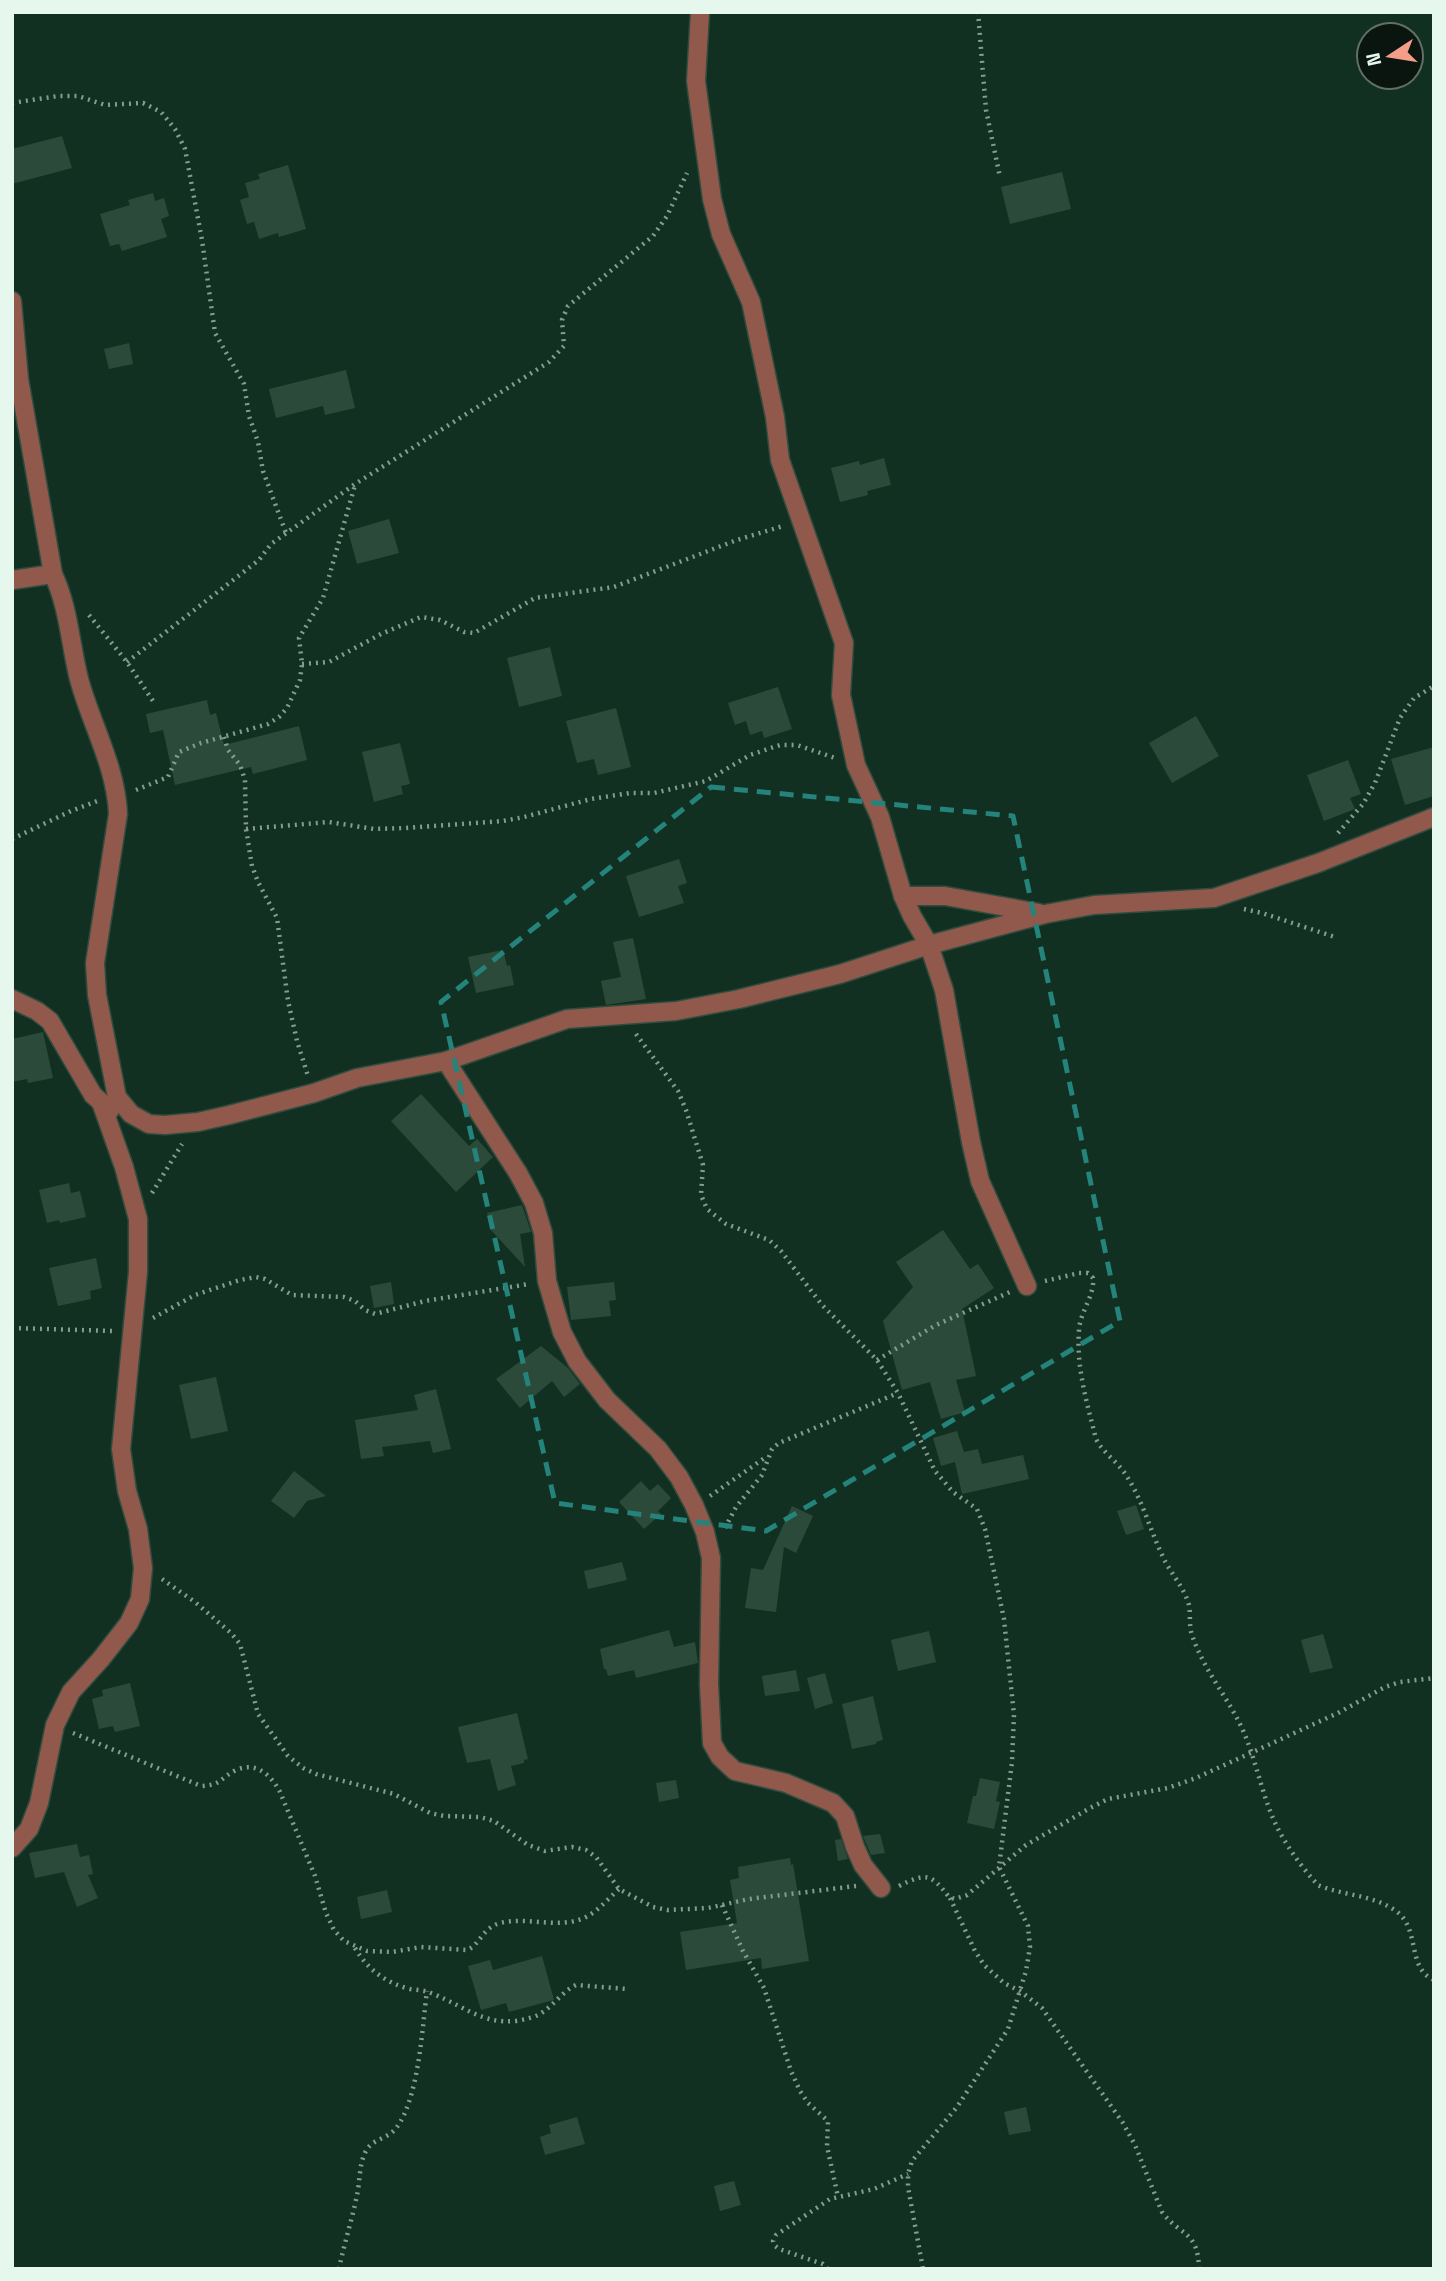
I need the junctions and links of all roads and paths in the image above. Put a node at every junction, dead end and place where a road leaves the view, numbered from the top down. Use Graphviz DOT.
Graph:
graph roads {
  1 [pos="700,12"];
  2 [pos="978,12"];
  3 [pos="12,103"];
  4 [pos="688,173"];
  5 [pos="999,177"];
  6 [pos="12,301"];
  7 [pos="14,346"];
  8 [pos="355,484"];
  9 [pos="801,521"];
  10 [pos="286,533"];
  11 [pos="53,574"];
  12 [pos="12,580"];
  13 [pos="61,592"];
  14 [pos="127,662"];
  15 [pos="302,664"];
  16 [pos="1434,686"];
  17 [pos="153,701"];
  18 [pos="224,737"];
  19 [pos="856,765"];
  20 [pos="117,796"];
  21 [pos="1434,817"];
  22 [pos="246,829"];
  23 [pos="12,839"];
  24 [pos="1318,863"];
  25 [pos="903,896"];
  26 [pos="1214,898"];
  27 [pos="1045,914"];
  28 [pos="1335,937"];
  29 [pos="929,944"];
  30 [pos="12,999"];
  31 [pos="623,1016"];
  32 [pos="446,1061"];
  33 [pos="314,1093"];
  34 [pos="102,1105"];
  35 [pos="131,1114"];
  36 [pos="198,1122"];
  37 [pos="138,1219"];
  38 [pos="547,1281"];
  39 [pos="1027,1286"];
  40 [pos="12,1328"];
  41 [pos="132,1331"];
  42 [pos="877,1360"];
  43 [pos="898,1393"];
  44 [pos="768,1456"];
  45 [pos="694,1505"];
  46 [pos="711,1558"];
  47 [pos="55,1725"];
  48 [pos="12,1848"];
  49 [pos="881,1888"];
  50 [pos="619,1889"];
  51 [pos="949,1897"];
  52 [pos="722,1905"];
  53 [pos="355,1948"];
  54 [pos="1434,1980"];
  55 [pos="627,1989"];
  56 [pos="427,1991"];
  57 [pos="1020,1991"];
  58 [pos="908,2174"];
  59 [pos="838,2197"];
  60 [pos="339,2269"];
  61 [pos="828,2269"];
  62 [pos="923,2269"];
  63 [pos="1199,2269"];
  1 -- 9 [label="street"];
  2 -- 5 [label="path"];
  3 -- 10 [label="path"];
  4 -- 8 [label="path"];
  6 -- 7 [label="street"];
  7 -- 11 [label="street"];
  8 -- 10 [label="path"];
  8 -- 15 [label="path"];
  9 -- 15 [label="path"];
  9 -- 19 [label="street"];
  10 -- 14 [label="path"];
  11 -- 12 [label="street"];
  11 -- 13 [label="street"];
  13 -- 14 [label="path"];
  13 -- 20 [label="street"];
  14 -- 17 [label="path"];
  15 -- 18 [label="path"];
  16 -- 24 [label="path"];
  18 -- 20 [label="path"];
  18 -- 22 [label="path"];
  19 -- 22 [label="path"];
  19 -- 25 [label="street"];
  20 -- 23 [label="path"];
  20 -- 35 [label="street"];
  21 -- 24 [label="street"];
  22 -- 33 [label="path"];
  24 -- 26 [label="street"];
  25 -- 27 [label="street"];
  25 -- 29 [label="street"];
  26 -- 27 [label="street"];
  26 -- 28 [label="path"];
  27 -- 29 [label="street"];
  29 -- 31 [label="street"];
  29 -- 39 [label="street"];
  30 -- 34 [label="street"];
  31 -- 32 [label="street"];
  31 -- 42 [label="path"];
  32 -- 33 [label="street"];
  32 -- 38 [label="street"];
  33 -- 36 [label="street"];
  34 -- 35 [label="street"];
  34 -- 37 [label="street"];
  35 -- 36 [label="street"];
  36 -- 37 [label="path"];
  37 -- 41 [label="street"];
  38 -- 41 [label="path"];
  38 -- 45 [label="street"];
  39 -- 42 [label="path"];
  39 -- 54 [label="path"];
  40 -- 41 [label="path"];
  41 -- 47 [label="street"];
  42 -- 43 [label="path"];
  43 -- 44 [label="path"];
  43 -- 57 [label="path"];
  44 -- 45 [label="path"];
  44 -- 46 [label="path"];
  45 -- 46 [label="street"];
  46 -- 49 [label="street"];
  47 -- 48 [label="street"];
  47 -- 53 [label="path"];
  50 -- 53 [label="path"];
  51 -- 57 [label="path"];
  52 -- 59 [label="path"];
  53 -- 56 [label="path"];
  55 -- 56 [label="path"];
  56 -- 60 [label="path"];
  57 -- 58 [label="path"];
  57 -- 63 [label="path"];
  58 -- 59 [label="path"];
  58 -- 62 [label="path"];
  59 -- 61 [label="path"];
}
